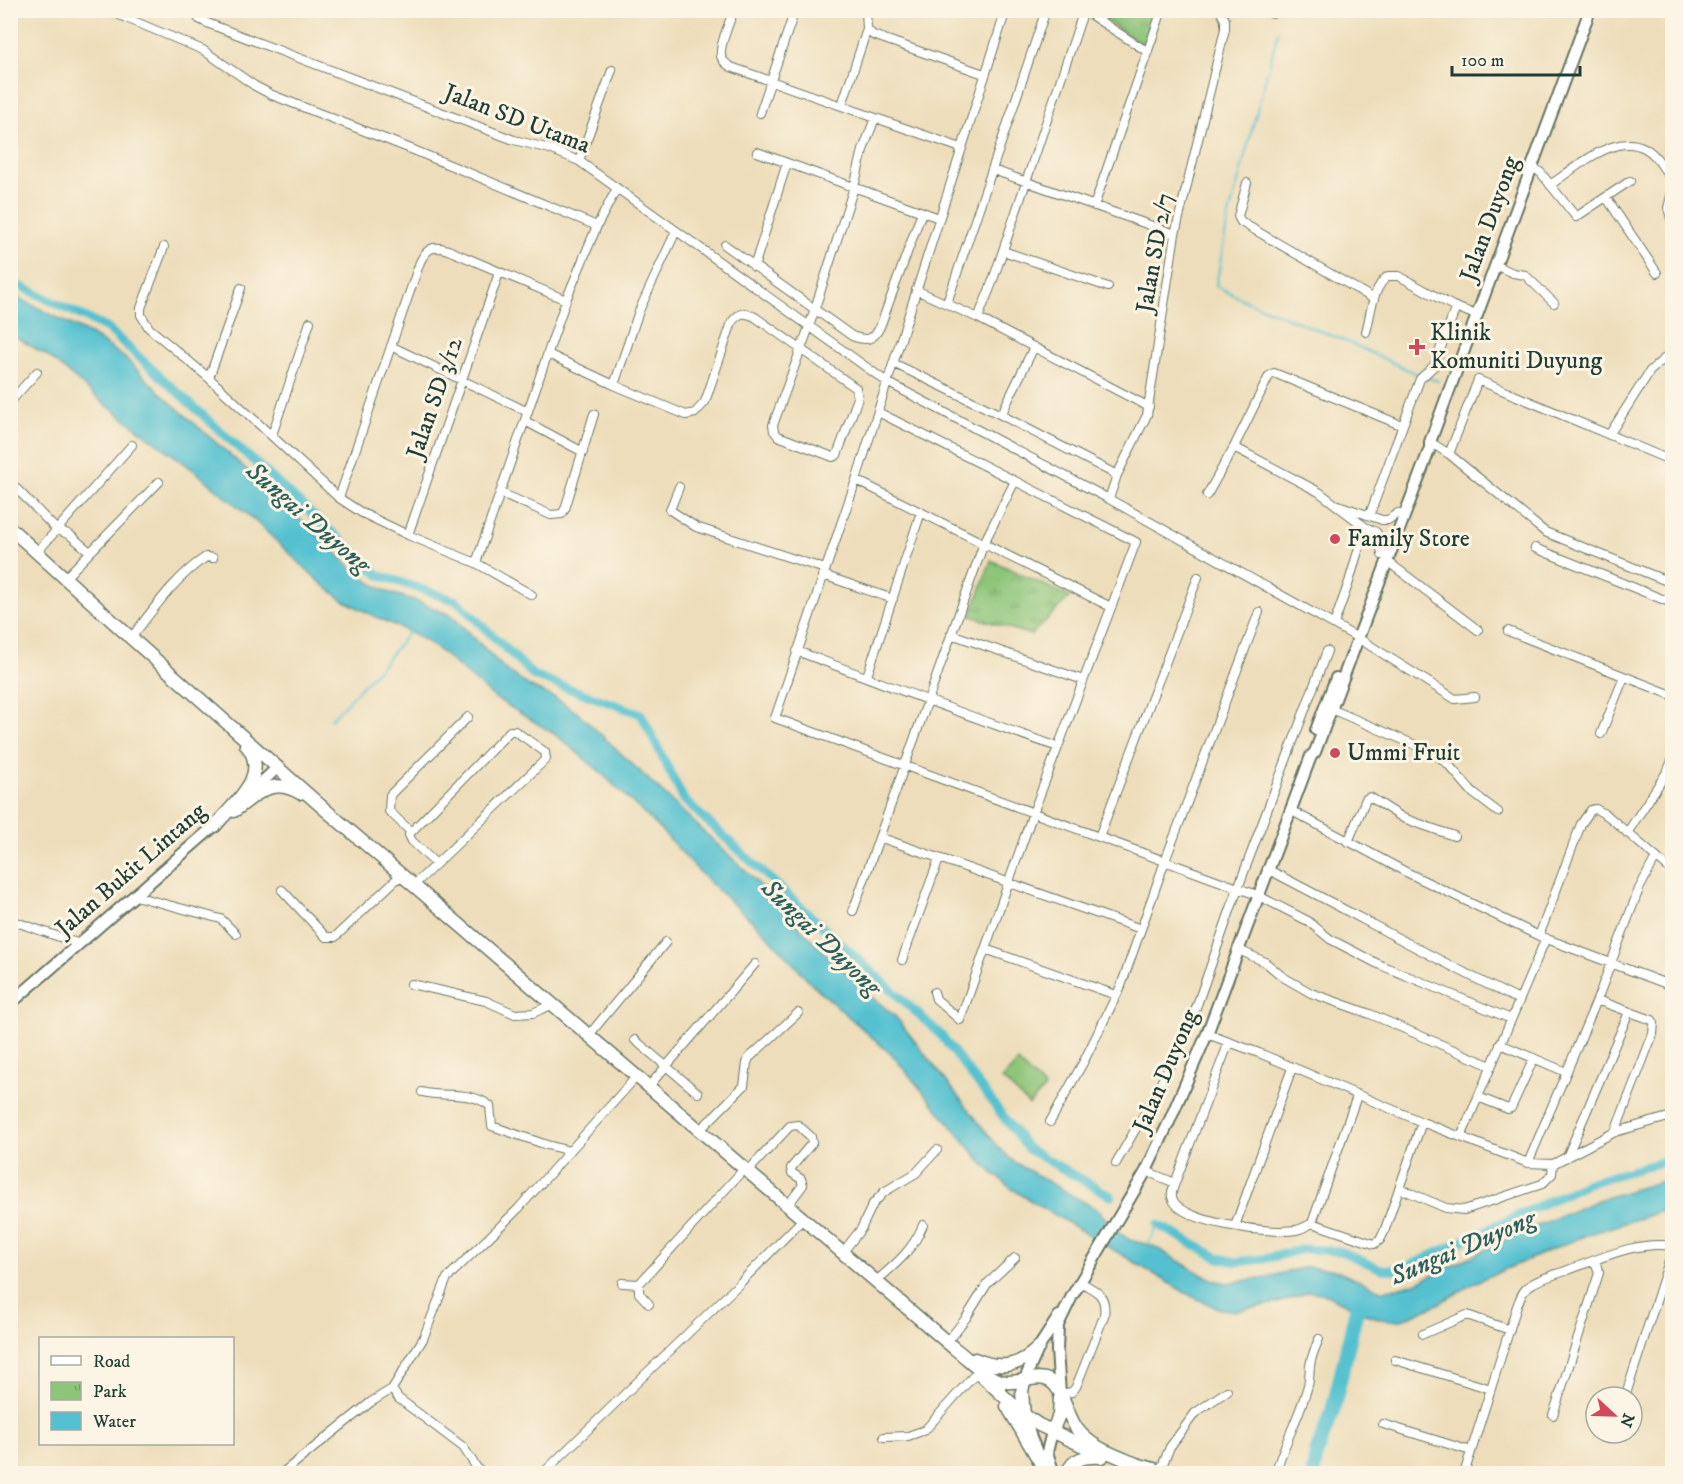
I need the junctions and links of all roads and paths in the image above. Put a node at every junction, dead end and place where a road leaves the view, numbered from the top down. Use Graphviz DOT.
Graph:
graph roads {
  1 [pos="107,10"];
  2 [pos="193,10"];
  3 [pos="734,10"];
  4 [pos="795,10"];
  5 [pos="866,10"];
  6 [pos="1006,10"];
  7 [pos="1046,10"];
  8 [pos="1161,10"];
  9 [pos="1220,10"];
  10 [pos="1590,10"];
  11 [pos="1083,11"];
  12 [pos="867,29"];
  13 [pos="1148,52"];
  14 [pos="612,70"];
  15 [pos="984,74"];
  16 [pos="771,80"];
  17 [pos="842,105"];
  18 [pos="760,113"];
  19 [pos="875,118"];
  20 [pos="961,148"];
  21 [pos="757,152"];
  22 [pos="579,160"];
  23 [pos="787,163"];
  24 [pos="1532,166"];
  25 [pos="993,170"];
  26 [pos="1630,181"];
  27 [pos="1025,183"];
  28 [pos="1247,183"];
  29 [pos="1551,185"];
  30 [pos="854,187"];
  31 [pos="617,188"];
  32 [pos="1672,190"];
  33 [pos="1606,197"];
  34 [pos="1094,206"];
  35 [pos="922,212"];
  36 [pos="939,218"];
  37 [pos="1672,222"];
  38 [pos="597,226"];
  39 [pos="676,231"];
  40 [pos="1175,234"];
  41 [pos="725,245"];
  42 [pos="165,247"];
  43 [pos="1003,251"];
  44 [pos="1495,265"];
  45 [pos="754,267"];
  46 [pos="499,273"];
  47 [pos="1657,273"];
  48 [pos="1108,287"];
  49 [pos="242,288"];
  50 [pos="916,290"];
  51 [pos="1374,299"];
  52 [pos="566,300"];
  53 [pos="947,303"];
  54 [pos="1554,303"];
  55 [pos="1456,308"];
  56 [pos="815,309"];
  57 [pos="1476,315"];
  58 [pos="978,318"];
  59 [pos="310,322"];
  60 [pos="809,327"];
  61 [pos="1366,332"];
  62 [pos="392,346"];
  63 [pos="1034,347"];
  64 [pos="800,349"];
  65 [pos="1672,352"];
  66 [pos="548,354"];
  67 [pos="893,363"];
  68 [pos="38,372"];
  69 [pos="209,378"];
  70 [pos="461,380"];
  71 [pos="887,382"];
  72 [pos="614,385"];
  73 [pos="10,402"];
  74 [pos="1149,407"];
  75 [pos="528,412"];
  76 [pos="878,412"];
  77 [pos="594,414"];
  78 [pos="1001,415"];
  79 [pos="525,420"];
  80 [pos="1401,426"];
  81 [pos="272,435"];
  82 [pos="1609,435"];
  83 [pos="1430,442"];
  84 [pos="132,445"];
  85 [pos="1234,447"];
  86 [pos="583,452"];
  87 [pos="1449,454"];
  88 [pos="1672,461"];
  89 [pos="1117,475"];
  90 [pos="856,480"];
  91 [pos="1015,481"];
  92 [pos="10,482"];
  93 [pos="159,482"];
  94 [pos="679,487"];
  95 [pos="501,493"];
  96 [pos="1207,495"];
  97 [pos="339,498"];
  98 [pos="1109,499"];
  99 [pos="1334,504"];
  100 [pos="921,512"];
  101 [pos="1398,513"];
  102 [pos="1370,514"];
  103 [pos="1365,527"];
  104 [pos="10,528"];
  105 [pos="56,529"];
  106 [pos="408,536"];
  107 [pos="984,543"];
  108 [pos="1535,548"];
  109 [pos="37,552"];
  110 [pos="90,552"];
  111 [pos="213,558"];
  112 [pos="1385,558"];
  113 [pos="476,563"];
  114 [pos="824,572"];
  115 [pos="66,577"];
  116 [pos="1198,577"];
  117 [pos="1672,583"];
  118 [pos="532,595"];
  119 [pos="892,599"];
  120 [pos="1672,603"];
  121 [pos="1111,607"];
  122 [pos="1259,612"];
  123 [pos="1334,624"];
  124 [pos="1478,630"];
  125 [pos="1508,631"];
  126 [pos="951,634"];
  127 [pos="1355,636"];
  128 [pos="131,638"];
  129 [pos="797,651"];
  130 [pos="1326,651"];
  131 [pos="867,676"];
  132 [pos="1624,677"];
  133 [pos="1083,680"];
  134 [pos="1672,696"];
  135 [pos="1475,697"];
  136 [pos="928,702"];
  137 [pos="209,707"];
  138 [pos="1331,709"];
  139 [pos="468,717"];
  140 [pos="1601,734"];
  141 [pos="1058,747"];
  142 [pos="1311,756"];
  143 [pos="1672,760"];
  144 [pos="905,766"];
  145 [pos="278,768"];
  146 [pos="321,806"];
  147 [pos="1290,810"];
  148 [pos="1498,812"];
  149 [pos="1033,813"];
  150 [pos="214,826"];
  151 [pos="411,832"];
  152 [pos="1627,833"];
  153 [pos="1454,836"];
  154 [pos="879,837"];
  155 [pos="1099,837"];
  156 [pos="1348,842"];
  157 [pos="1656,857"];
  158 [pos="939,859"];
  159 [pos="1165,861"];
  160 [pos="436,864"];
  161 [pos="1267,869"];
  162 [pos="1672,871"];
  163 [pos="402,874"];
  164 [pos="1008,884"];
  165 [pos="414,885"];
  166 [pos="1238,888"];
  167 [pos="282,890"];
  168 [pos="1257,895"];
  169 [pos="135,896"];
  170 [pos="853,911"];
  171 [pos="10,920"];
  172 [pos="1141,929"];
  173 [pos="236,934"];
  174 [pos="1542,937"];
  175 [pos="666,942"];
  176 [pos="80,944"];
  177 [pos="985,949"];
  178 [pos="1238,949"];
  179 [pos="902,960"];
  180 [pos="755,964"];
  181 [pos="1611,964"];
  182 [pos="411,984"];
  183 [pos="1672,986"];
  184 [pos="934,992"];
  185 [pos="1116,995"];
  186 [pos="1519,1000"];
  187 [pos="1597,1000"];
  188 [pos="10,1004"];
  189 [pos="553,1004"];
  190 [pos="1629,1012"];
  191 [pos="798,1013"];
  192 [pos="1511,1019"];
  193 [pos="1207,1034"];
  194 [pos="589,1035"];
  195 [pos="635,1040"];
  196 [pos="1229,1042"];
  197 [pos="1500,1044"];
  198 [pos="1534,1058"];
  199 [pos="666,1066"];
  200 [pos="1491,1066"];
  201 [pos="1292,1068"];
  202 [pos="1566,1072"];
  203 [pos="637,1076"];
  204 [pos="649,1086"];
  205 [pos="422,1092"];
  206 [pos="698,1092"];
  207 [pos="1357,1096"];
  208 [pos="1478,1097"];
  209 [pos="1672,1116"];
  210 [pos="1050,1122"];
  211 [pos="1422,1122"];
  212 [pos="700,1130"];
  213 [pos="1614,1132"];
  214 [pos="1461,1137"];
  215 [pos="937,1150"];
  216 [pos="570,1151"];
  217 [pos="1567,1157"];
  218 [pos="1116,1163"];
  219 [pos="1528,1163"];
  220 [pos="1553,1164"];
  221 [pos="746,1169"];
  222 [pos="1146,1171"];
  223 [pos="1175,1183"];
  224 [pos="1399,1188"];
  225 [pos="788,1205"];
  226 [pos="803,1218"];
  227 [pos="1312,1223"];
  228 [pos="923,1225"];
  229 [pos="1235,1226"];
  230 [pos="1672,1246"];
  231 [pos="843,1252"];
  232 [pos="1672,1252"];
  233 [pos="1015,1258"];
  234 [pos="1595,1261"];
  235 [pos="876,1281"];
  236 [pos="1080,1282"];
  237 [pos="622,1283"];
  238 [pos="639,1284"];
  239 [pos="1072,1296"];
  240 [pos="649,1304"];
  241 [pos="1510,1330"];
  242 [pos="1424,1334"];
  243 [pos="1319,1339"];
  244 [pos="951,1345"];
  245 [pos="1039,1347"];
  246 [pos="1395,1360"];
  247 [pos="977,1372"];
  248 [pos="1024,1382"];
  249 [pos="1629,1385"];
  250 [pos="992,1386"];
  251 [pos="1491,1389"];
  252 [pos="1227,1392"];
  253 [pos="395,1394"];
  254 [pos="1060,1394"];
  255 [pos="1553,1414"];
  256 [pos="1024,1415"];
  257 [pos="1383,1424"];
  258 [pos="1052,1431"];
  259 [pos="884,1437"];
  260 [pos="1471,1451"];
  261 [pos="1115,1458"];
  262 [pos="1040,1462"];
  263 [pos="1136,1464"];
  264 [pos="1166,1472"];
  265 [pos="281,1473"];
  266 [pos="481,1473"];
  267 [pos="542,1473"];
  268 [pos="1046,1473"];
  269 [pos="1054,1473"];
  270 [pos="1067,1473"];
  271 [pos="1275,1473"];
  272 [pos="1464,1473"];
  1 -- 38 [label="street"];
  2 -- 22 [label="street, Jalan SD Utama"];
  3 -- 16 [label="street"];
  4 -- 16 [label="street"];
  5 -- 12 [label="street"];
  6 -- 15 [label="street"];
  7 -- 25 [label="street"];
  8 -- 13 [label="street"];
  9 -- 40 [label="street, Jalan SD 2/7"];
  10 -- 24 [label="main road, Jalan Duyong"];
  11 -- 13 [label="street"];
  11 -- 27 [label="street"];
  12 -- 15 [label="street"];
  12 -- 17 [label="street"];
  13 -- 34 [label="street"];
  14 -- 22 [label="street"];
  15 -- 20 [label="street"];
  16 -- 17 [label="street"];
  16 -- 18 [label="street"];
  17 -- 19 [label="street"];
  19 -- 20 [label="street"];
  19 -- 30 [label="street"];
  20 -- 36 [label="street"];
  21 -- 23 [label="street"];
  22 -- 31 [label="street, Jalan SD Utama"];
  23 -- 30 [label="street"];
  23 -- 45 [label="street"];
  24 -- 29 [label="street"];
  24 -- 44 [label="main road, Jalan Duyong"];
  25 -- 27 [label="street"];
  25 -- 53 [label="street"];
  26 -- 33 [label="street"];
  27 -- 34 [label="street"];
  27 -- 43 [label="street"];
  28 -- 51 [label="street"];
  29 -- 32 [label="street"];
  29 -- 33 [label="street"];
  30 -- 35 [label="street"];
  30 -- 56 [label="street"];
  31 -- 38 [label="street"];
  31 -- 39 [label="street, Jalan SD Utama"];
  32 -- 37 [label="street"];
  33 -- 47 [label="street"];
  34 -- 40 [label="street"];
  35 -- 36 [label="street"];
  35 -- 56 [label="street"];
  36 -- 50 [label="street"];
  38 -- 52 [label="street"];
  39 -- 60 [label="street, Jalan SD Utama"];
  39 -- 72 [label="street"];
  40 -- 74 [label="street, Jalan SD 2/7"];
  41 -- 45 [label="street"];
  42 -- 69 [label="street"];
  43 -- 48 [label="street"];
  43 -- 58 [label="street"];
  44 -- 54 [label="street"];
  44 -- 57 [label="main road, Jalan Duyong"];
  45 -- 56 [label="street"];
  46 -- 52 [label="street"];
  46 -- 62 [label="street"];
  46 -- 70 [label="street, Jalan SD 3/12"];
  49 -- 69 [label="street"];
  50 -- 53 [label="street"];
  50 -- 67 [label="street"];
  51 -- 55 [label="street"];
  51 -- 61 [label="street"];
  52 -- 66 [label="street"];
  53 -- 58 [label="street"];
  55 -- 57 [label="street"];
  55 -- 80 [label="street"];
  56 -- 60 [label="street"];
  57 -- 83 [label="main road, Jalan Duyong"];
  58 -- 63 [label="street"];
  59 -- 81 [label="street"];
  60 -- 64 [label="street"];
  60 -- 71 [label="street, Jalan SD Utama"];
  62 -- 70 [label="street"];
  62 -- 97 [label="street"];
  63 -- 74 [label="street"];
  63 -- 78 [label="street"];
  64 -- 64 [label="street"];
  64 -- 72 [label="street"];
  65 -- 82 [label="street"];
  66 -- 72 [label="street"];
  66 -- 75 [label="street"];
  67 -- 71 [label="street"];
  67 -- 78 [label="street"];
  68 -- 73 [label="street"];
  69 -- 81 [label="street"];
  70 -- 75 [label="street"];
  70 -- 106 [label="street, Jalan SD 3/12"];
  71 -- 76 [label="street"];
  71 -- 98 [label="street, Jalan SD Utama"];
  74 -- 89 [label="street, Jalan SD 2/7"];
  75 -- 79 [label="street"];
  76 -- 90 [label="street"];
  76 -- 91 [label="street"];
  77 -- 86 [label="street"];
  78 -- 89 [label="street"];
  79 -- 86 [label="street"];
  79 -- 95 [label="street"];
  80 -- 85 [label="street"];
  80 -- 102 [label="street"];
  81 -- 97 [label="street"];
  82 -- 87 [label="street"];
  82 -- 88 [label="street"];
  83 -- 87 [label="street"];
  83 -- 101 [label="main road, Jalan Duyong"];
  83 -- 112 [label="main road, Jalan Duyong"];
  84 -- 105 [label="street"];
  85 -- 96 [label="street"];
  85 -- 99 [label="street"];
  86 -- 95 [label="street"];
  87 -- 117 [label="street"];
  89 -- 98 [label="street, Jalan SD 2/7"];
  90 -- 100 [label="street"];
  90 -- 114 [label="street"];
  91 -- 107 [label="street"];
  91 -- 121 [label="street"];
  92 -- 105 [label="street"];
  93 -- 110 [label="street"];
  94 -- 114 [label="street"];
  95 -- 113 [label="street"];
  97 -- 106 [label="street"];
  98 -- 123 [label="street, Jalan SD Utama"];
  99 -- 102 [label="street"];
  99 -- 103 [label="street"];
  100 -- 107 [label="street"];
  100 -- 119 [label="street"];
  101 -- 102 [label="street"];
  101 -- 112 [label="main road, Jalan Duyong"];
  103 -- 112 [label="street"];
  103 -- 123 [label="street"];
  104 -- 109 [label="main road"];
  105 -- 109 [label="street"];
  105 -- 110 [label="street"];
  106 -- 113 [label="street"];
  107 -- 121 [label="street"];
  107 -- 126 [label="street"];
  108 -- 120 [label="street"];
  109 -- 115 [label="main road"];
  110 -- 115 [label="street"];
  111 -- 128 [label="street"];
  112 -- 124 [label="street"];
  112 -- 127 [label="main road, Jalan Duyong"];
  113 -- 118 [label="street"];
  114 -- 119 [label="street"];
  114 -- 129 [label="street"];
  115 -- 128 [label="main road"];
  116 -- 155 [label="street"];
  119 -- 131 [label="street"];
  121 -- 133 [label="street"];
  122 -- 159 [label="street"];
  123 -- 127 [label="street, Jalan SD Utama"];
  125 -- 132 [label="street"];
  126 -- 133 [label="street"];
  126 -- 136 [label="street"];
  127 -- 135 [label="street, Jalan SD Utama"];
  127 -- 138 [label="main road, Jalan Duyong"];
  127 -- 142 [label="main road, Jalan Duyong"];
  128 -- 137 [label="main road"];
  129 -- 131 [label="street"];
  129 -- 144 [label="street"];
  130 -- 166 [label="street"];
  131 -- 136 [label="street"];
  132 -- 134 [label="street"];
  132 -- 140 [label="street"];
  133 -- 141 [label="street"];
  136 -- 141 [label="street"];
  136 -- 144 [label="street"];
  137 -- 145 [label="main road"];
  137 -- 150 [label="main road"];
  138 -- 142 [label="main road, Jalan Duyong"];
  138 -- 148 [label="street"];
  139 -- 151 [label="street"];
  141 -- 149 [label="street"];
  142 -- 147 [label="main road, Jalan Duyong"];
  143 -- 152 [label="street"];
  144 -- 149 [label="street"];
  144 -- 154 [label="street"];
  145 -- 146 [label="main road"];
  145 -- 150 [label="main road, Jalan Bukit Lintang"];
  146 -- 150 [label="main road"];
  146 -- 163 [label="main road"];
  147 -- 156 [label="street"];
  147 -- 161 [label="main road, Jalan Duyong"];
  149 -- 155 [label="street"];
  149 -- 164 [label="street"];
  150 -- 169 [label="main road, Jalan Bukit Lintang"];
  151 -- 160 [label="street"];
  151 -- 160 [label="street"];
  152 -- 157 [label="street"];
  152 -- 174 [label="street"];
  153 -- 156 [label="street"];
  154 -- 158 [label="street"];
  154 -- 170 [label="street"];
  155 -- 159 [label="street"];
  156 -- 174 [label="street"];
  157 -- 162 [label="street"];
  157 -- 181 [label="street"];
  158 -- 164 [label="street"];
  158 -- 179 [label="street"];
  159 -- 166 [label="street"];
  159 -- 172 [label="street"];
  160 -- 165 [label="street"];
  161 -- 168 [label="main road, Jalan Duyong"];
  161 -- 186 [label="street"];
  163 -- 165 [label="main road"];
  163 -- 167 [label="street"];
  164 -- 172 [label="street"];
  164 -- 177 [label="street"];
  165 -- 189 [label="main road"];
  166 -- 168 [label="street"];
  166 -- 218 [label="street"];
  168 -- 178 [label="main road, Jalan Duyong"];
  168 -- 192 [label="street"];
  169 -- 173 [label="street"];
  169 -- 176 [label="main road, Jalan Bukit Lintang"];
  171 -- 176 [label="street"];
  172 -- 185 [label="street"];
  174 -- 181 [label="street"];
  174 -- 186 [label="street"];
  175 -- 194 [label="street"];
  176 -- 188 [label="main road, Jalan Bukit Lintang"];
  177 -- 184 [label="street"];
  177 -- 185 [label="street"];
  178 -- 193 [label="main road, Jalan Duyong"];
  178 -- 200 [label="street"];
  180 -- 199 [label="street"];
  181 -- 183 [label="street"];
  181 -- 187 [label="street"];
  182 -- 189 [label="street"];
  185 -- 210 [label="street"];
  186 -- 192 [label="street"];
  187 -- 190 [label="street"];
  187 -- 202 [label="street"];
  189 -- 194 [label="main road"];
  190 -- 213 [label="street"];
  190 -- 217 [label="street"];
  191 -- 212 [label="street"];
  192 -- 197 [label="street"];
  193 -- 196 [label="street"];
  193 -- 222 [label="main road, Jalan Duyong"];
  194 -- 203 [label="main road"];
  195 -- 199 [label="street"];
  196 -- 201 [label="street"];
  196 -- 223 [label="street"];
  197 -- 198 [label="street"];
  197 -- 200 [label="street"];
  198 -- 202 [label="street"];
  198 -- 208 [label="street"];
  199 -- 204 [label="street"];
  199 -- 206 [label="street"];
  200 -- 208 [label="street"];
  201 -- 207 [label="street"];
  201 -- 229 [label="street"];
  202 -- 219 [label="street"];
  203 -- 204 [label="main road"];
  203 -- 216 [label="street"];
  204 -- 212 [label="main road"];
  205 -- 216 [label="street"];
  207 -- 211 [label="street"];
  207 -- 227 [label="street"];
  208 -- 214 [label="street"];
  209 -- 213 [label="street"];
  211 -- 214 [label="street"];
  211 -- 224 [label="street"];
  212 -- 221 [label="main road"];
  213 -- 217 [label="street"];
  214 -- 219 [label="street"];
  215 -- 231 [label="street"];
  216 -- 253 [label="street"];
  217 -- 220 [label="street"];
  219 -- 220 [label="street"];
  220 -- 224 [label="street"];
  221 -- 225 [label="main road"];
  221 -- 225 [label="street"];
  221 -- 238 [label="street"];
  222 -- 223 [label="street"];
  222 -- 236 [label="main road, Jalan Duyong"];
  223 -- 229 [label="street"];
  224 -- 227 [label="street"];
  225 -- 226 [label="main road"];
  226 -- 231 [label="main road"];
  226 -- 267 [label="street"];
  227 -- 229 [label="street"];
  228 -- 235 [label="street"];
  230 -- 234 [label="street"];
  231 -- 235 [label="main road"];
  232 -- 249 [label="street"];
  233 -- 244 [label="street"];
  234 -- 241 [label="street"];
  234 -- 255 [label="street"];
  235 -- 244 [label="main road"];
  236 -- 239 [label="main road, Jalan Duyong"];
  236 -- 254 [label="street"];
  237 -- 238 [label="street"];
  238 -- 240 [label="street"];
  239 -- 245 [label="main road"];
  239 -- 254 [label="main road, Jalan Duyong"];
  241 -- 242 [label="street"];
  241 -- 251 [label="street"];
  243 -- 271 [label="street"];
  244 -- 245 [label="main road"];
  244 -- 247 [label="main road"];
  244 -- 248 [label="main road"];
  245 -- 248 [label="main road"];
  246 -- 251 [label="street"];
  247 -- 250 [label="main road"];
  247 -- 259 [label="street"];
  248 -- 254 [label="main road"];
  248 -- 256 [label="main road"];
  250 -- 256 [label="main road"];
  250 -- 262 [label="main road"];
  251 -- 260 [label="street"];
  252 -- 264 [label="street"];
  253 -- 265 [label="street"];
  253 -- 266 [label="street"];
  254 -- 258 [label="main road"];
  254 -- 263 [label="main road"];
  256 -- 258 [label="main road"];
  256 -- 262 [label="main road"];
  257 -- 260 [label="street"];
  258 -- 261 [label="main road"];
  258 -- 269 [label="main road"];
  260 -- 272 [label="street"];
  261 -- 263 [label="main road"];
  261 -- 270 [label="main road"];
  262 -- 268 [label="main road"];
  263 -- 264 [label="main road"];
}
